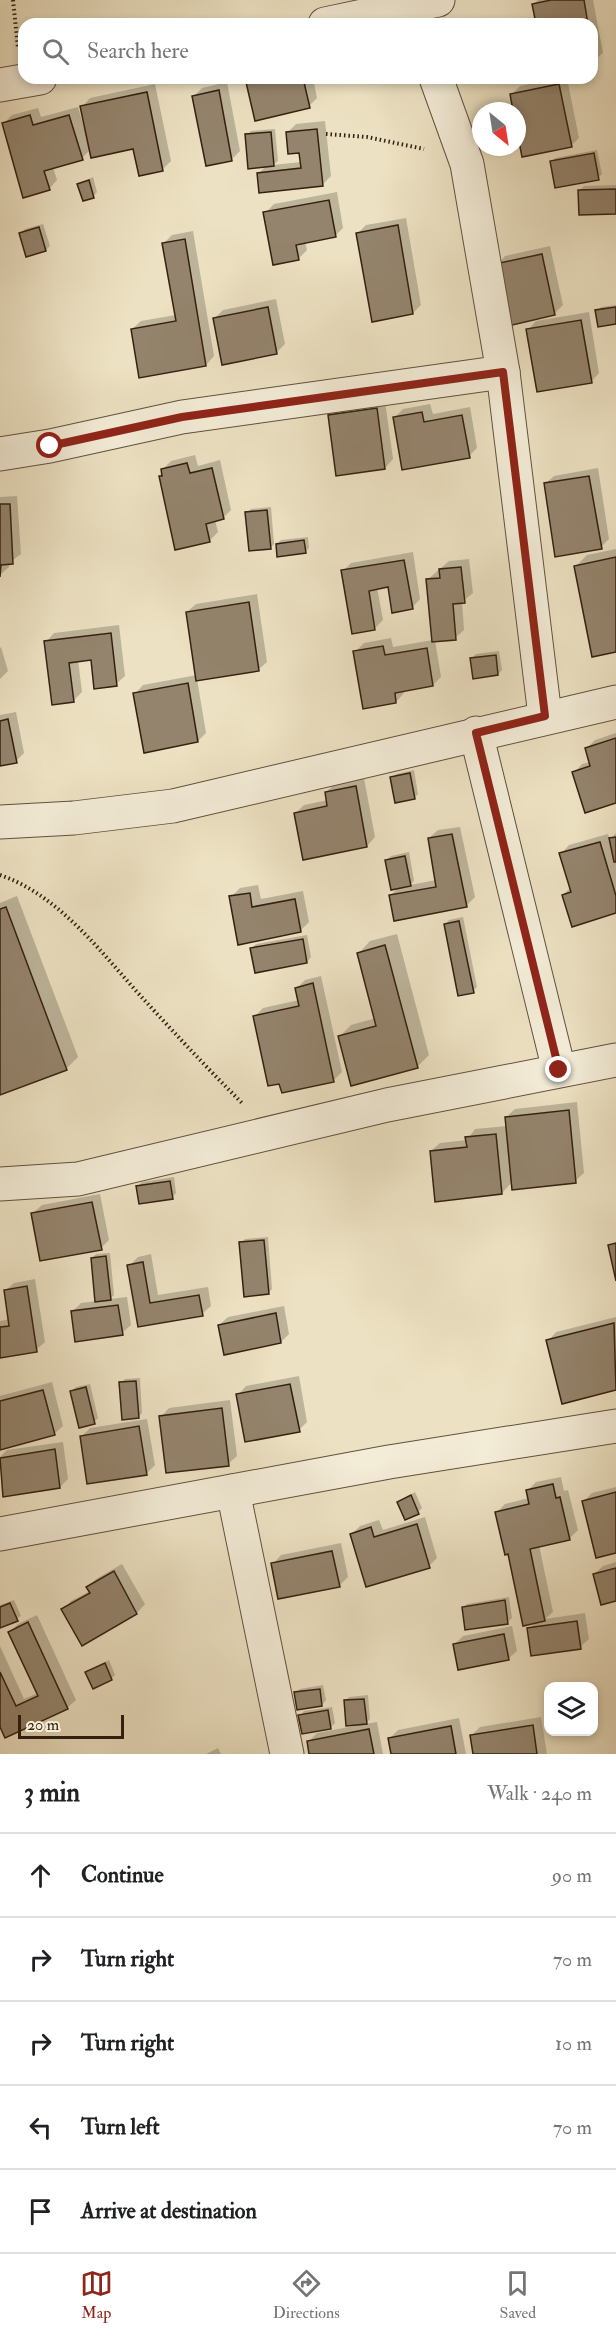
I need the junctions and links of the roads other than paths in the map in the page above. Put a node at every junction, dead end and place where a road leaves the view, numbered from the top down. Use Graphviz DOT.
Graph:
graph roads {
  1 [pos="422,11"];
  2 [pos="370,18"];
  3 [pos="438,84"];
  4 [pos="503,372"];
  5 [pos="0,454"];
  6 [pos="616,702"];
  7 [pos="545,716"];
  8 [pos="476,733"];
  9 [pos="0,822"];
  10 [pos="616,1060"];
  11 [pos="559,1070"];
  12 [pos="0,1184"];
  13 [pos="616,1426"];
  14 [pos="233,1491"];
  15 [pos="0,1534"];
  16 [pos="287,1754"];
  1 -- 2 [label="street"];
  3 -- 4 [label="street"];
  4 -- 5 [label="street"];
  4 -- 7 [label="street"];
  6 -- 7 [label="street"];
  7 -- 8 [label="street"];
  8 -- 9 [label="street"];
  8 -- 11 [label="street"];
  10 -- 11 [label="street"];
  11 -- 12 [label="street"];
  13 -- 14 [label="street"];
  14 -- 15 [label="street"];
  14 -- 16 [label="street"];
}
